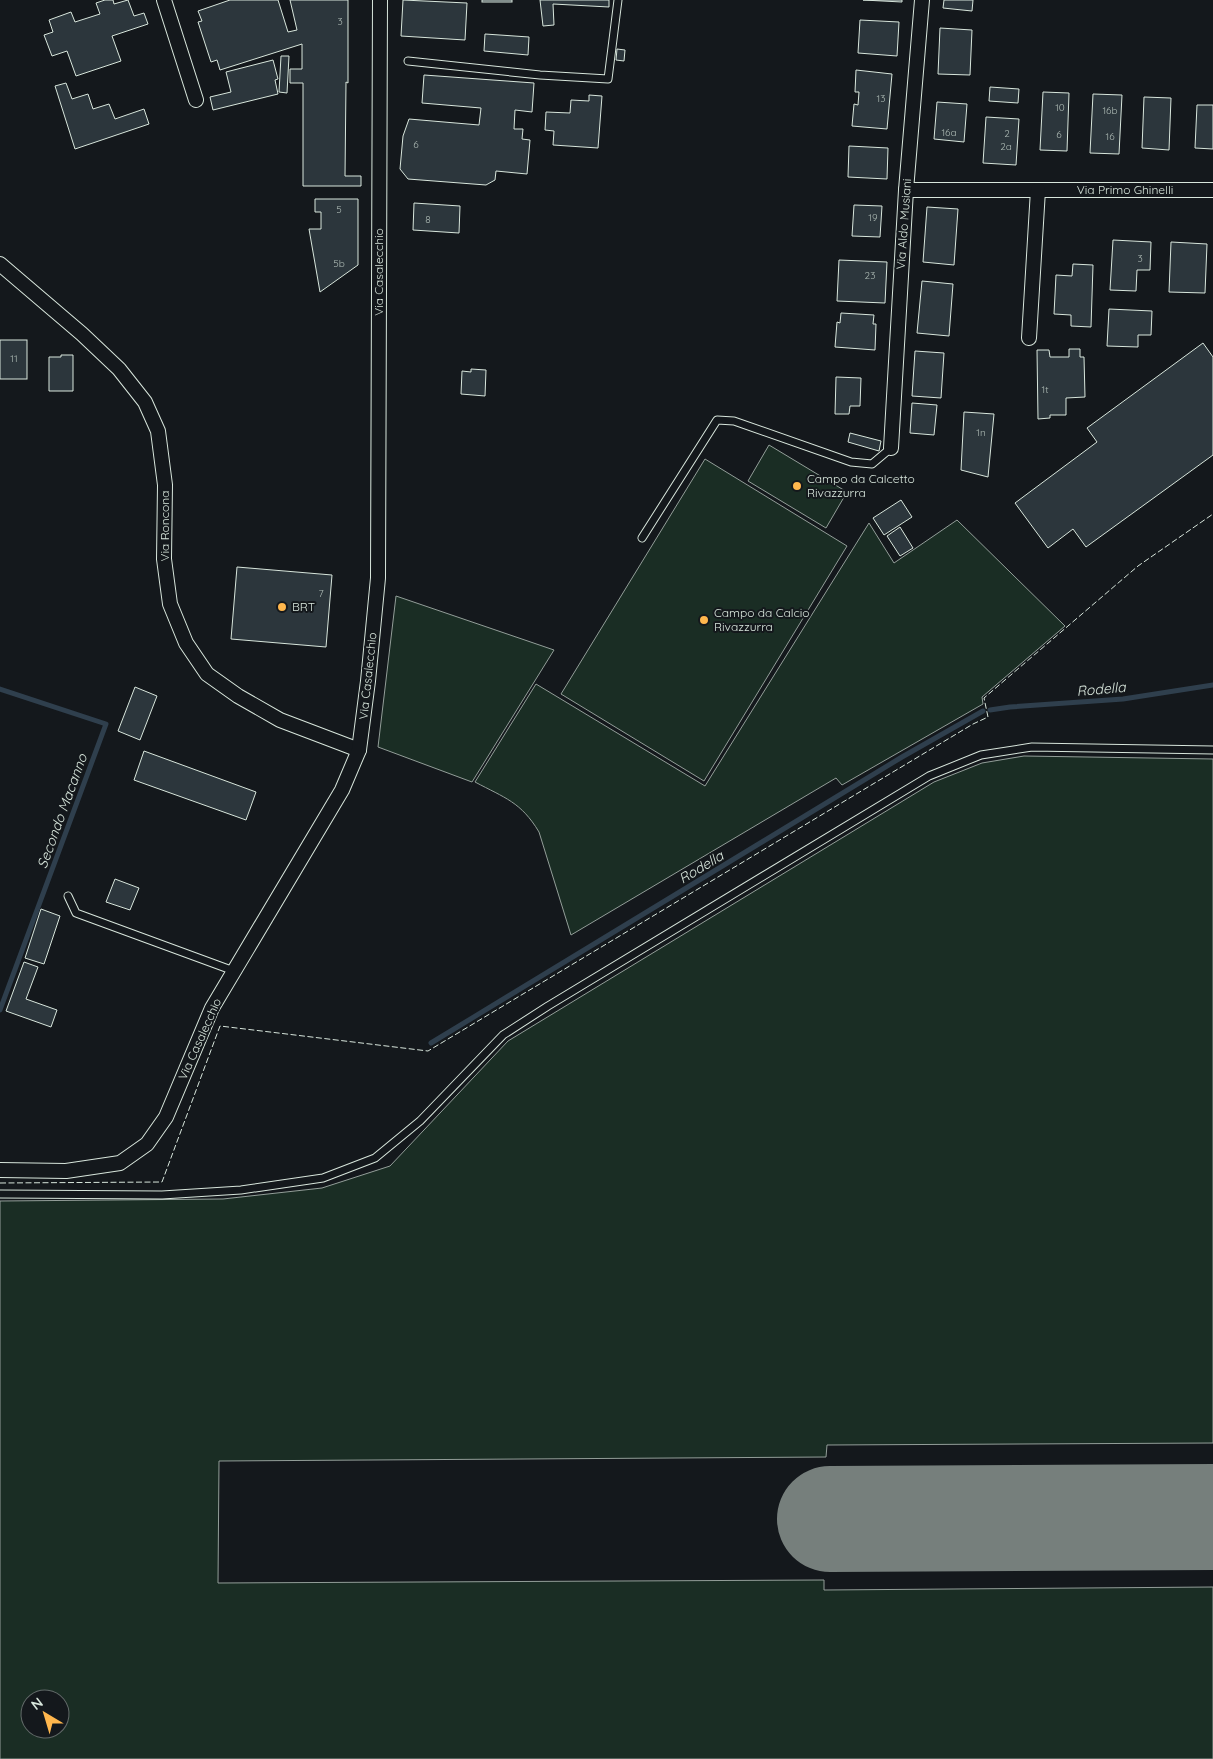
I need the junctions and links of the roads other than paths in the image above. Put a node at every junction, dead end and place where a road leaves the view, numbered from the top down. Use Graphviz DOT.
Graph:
graph roads {
  1 [pos="164,0"];
  2 [pos="380,0"];
  3 [pos="618,0"];
  4 [pos="922,0"];
  5 [pos="408,61"];
  6 [pos="196,100"];
  7 [pos="906,190"];
  8 [pos="1038,190"];
  9 [pos="1213,190"];
  10 [pos="0,264"];
  11 [pos="1029,338"];
  12 [pos="891,448"];
  13 [pos="642,538"];
  14 [pos="359,750"];
  15 [pos="1213,750"];
  16 [pos="68,896"];
  17 [pos="234,971"];
  18 [pos="1,1169"];
  19 [pos="0,1194"];
  1 -- 6 [label="street"];
  2 -- 14 [label="street, Via Casalecchio"];
  3 -- 5 [label="lane"];
  4 -- 7 [label="street, Via Aldo Musiani"];
  7 -- 8 [label="street, Via Primo Ghinelli"];
  7 -- 12 [label="street, Via Aldo Musiani"];
  8 -- 9 [label="street, Via Primo Ghinelli"];
  8 -- 11 [label="street"];
  10 -- 14 [label="street, Via Roncona"];
  12 -- 13 [label="lane"];
  14 -- 17 [label="street, Via Casalecchio"];
  15 -- 19 [label="lane"];
  16 -- 17 [label="lane"];
  17 -- 18 [label="street, Via Casalecchio"];
}
